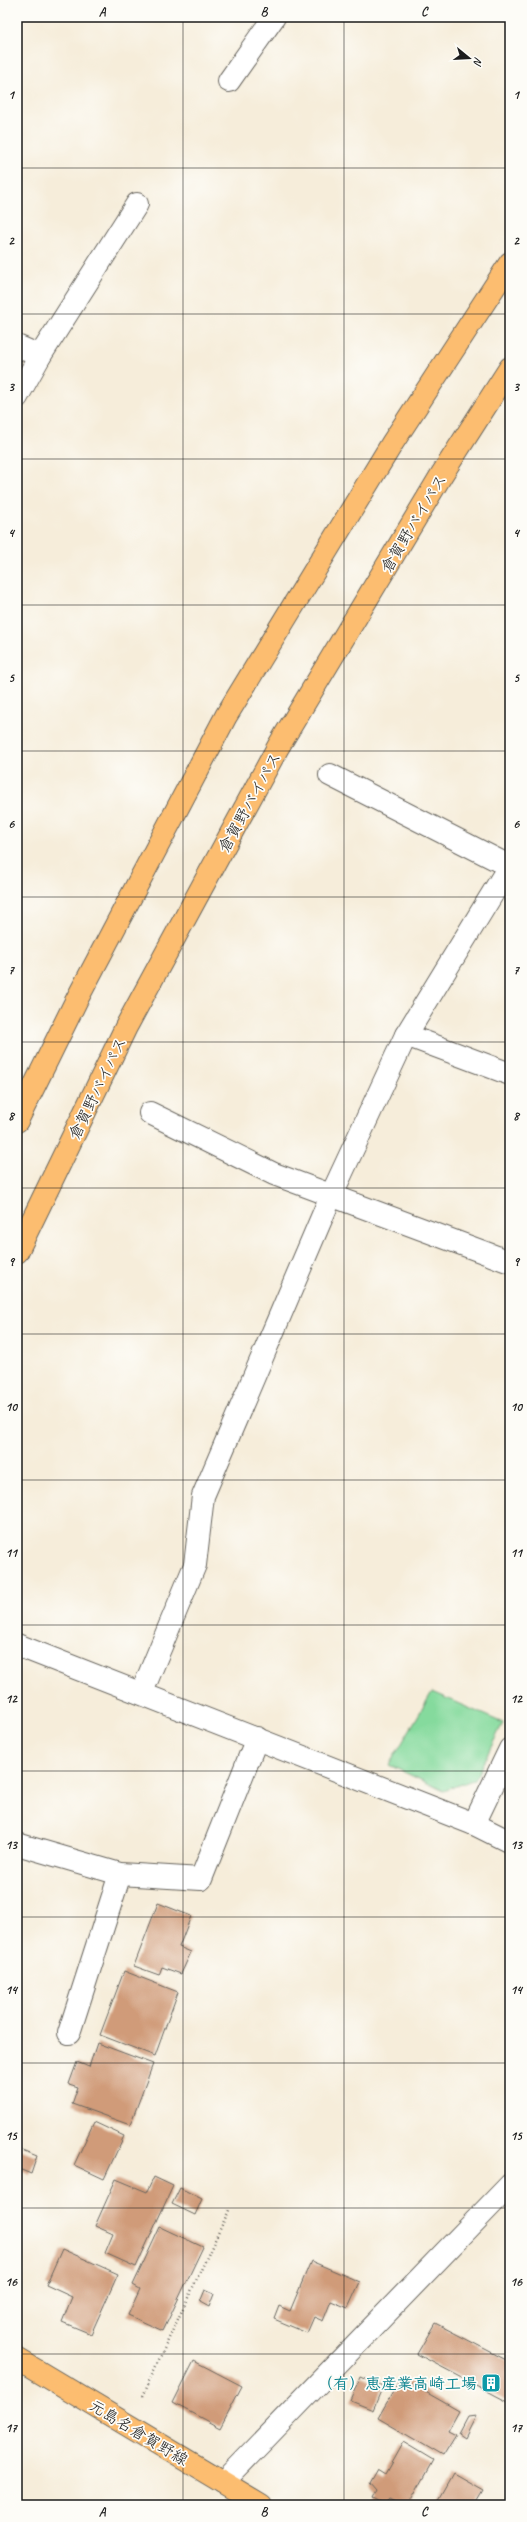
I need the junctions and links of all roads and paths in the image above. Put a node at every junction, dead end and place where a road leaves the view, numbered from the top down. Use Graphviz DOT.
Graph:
graph roads {
  1 [pos="274,17"];
  2 [pos="229,81"];
  3 [pos="137,204"];
  4 [pos="510,263"];
  5 [pos="17,346"];
  6 [pos="40,356"];
  7 [pos="510,368"];
  8 [pos="17,397"];
  9 [pos="330,775"];
  10 [pos="510,865"];
  11 [pos="406,1035"];
  12 [pos="510,1074"];
  13 [pos="150,1114"];
  14 [pos="17,1121"];
  15 [pos="331,1196"];
  16 [pos="17,1252"];
  17 [pos="510,1262"];
  18 [pos="17,1645"];
  19 [pos="142,1692"];
  20 [pos="257,1738"];
  21 [pos="510,1749"];
  22 [pos="474,1824"];
  23 [pos="510,1842"];
  24 [pos="17,1844"];
  25 [pos="120,1874"];
  26 [pos="69,2033"];
  27 [pos="510,2185"];
  28 [pos="230,2208"];
  29 [pos="17,2359"];
  30 [pos="128,2426"];
  31 [pos="223,2482"];
  32 [pos="248,2502"];
  1 -- 2 [label="street"];
  3 -- 6 [label="street"];
  4 -- 14 [label="main road"];
  5 -- 6 [label="street"];
  6 -- 8 [label="street"];
  7 -- 16 [label="main road, 倉賀野バイパス"];
  9 -- 10 [label="street"];
  10 -- 11 [label="street"];
  11 -- 12 [label="street"];
  11 -- 15 [label="street"];
  13 -- 15 [label="street"];
  15 -- 17 [label="street"];
  15 -- 19 [label="street"];
  18 -- 19 [label="street"];
  19 -- 20 [label="street"];
  20 -- 22 [label="street"];
  20 -- 25 [label="street"];
  21 -- 22 [label="street"];
  22 -- 23 [label="street"];
  24 -- 25 [label="street"];
  25 -- 26 [label="street"];
  27 -- 31 [label="street"];
  28 -- 30 [label="path"];
  29 -- 30 [label="main road, 元島名倉賀野線"];
  30 -- 31 [label="main road, 元島名倉賀野線"];
  31 -- 32 [label="main road, 元島名倉賀野線"];
}
